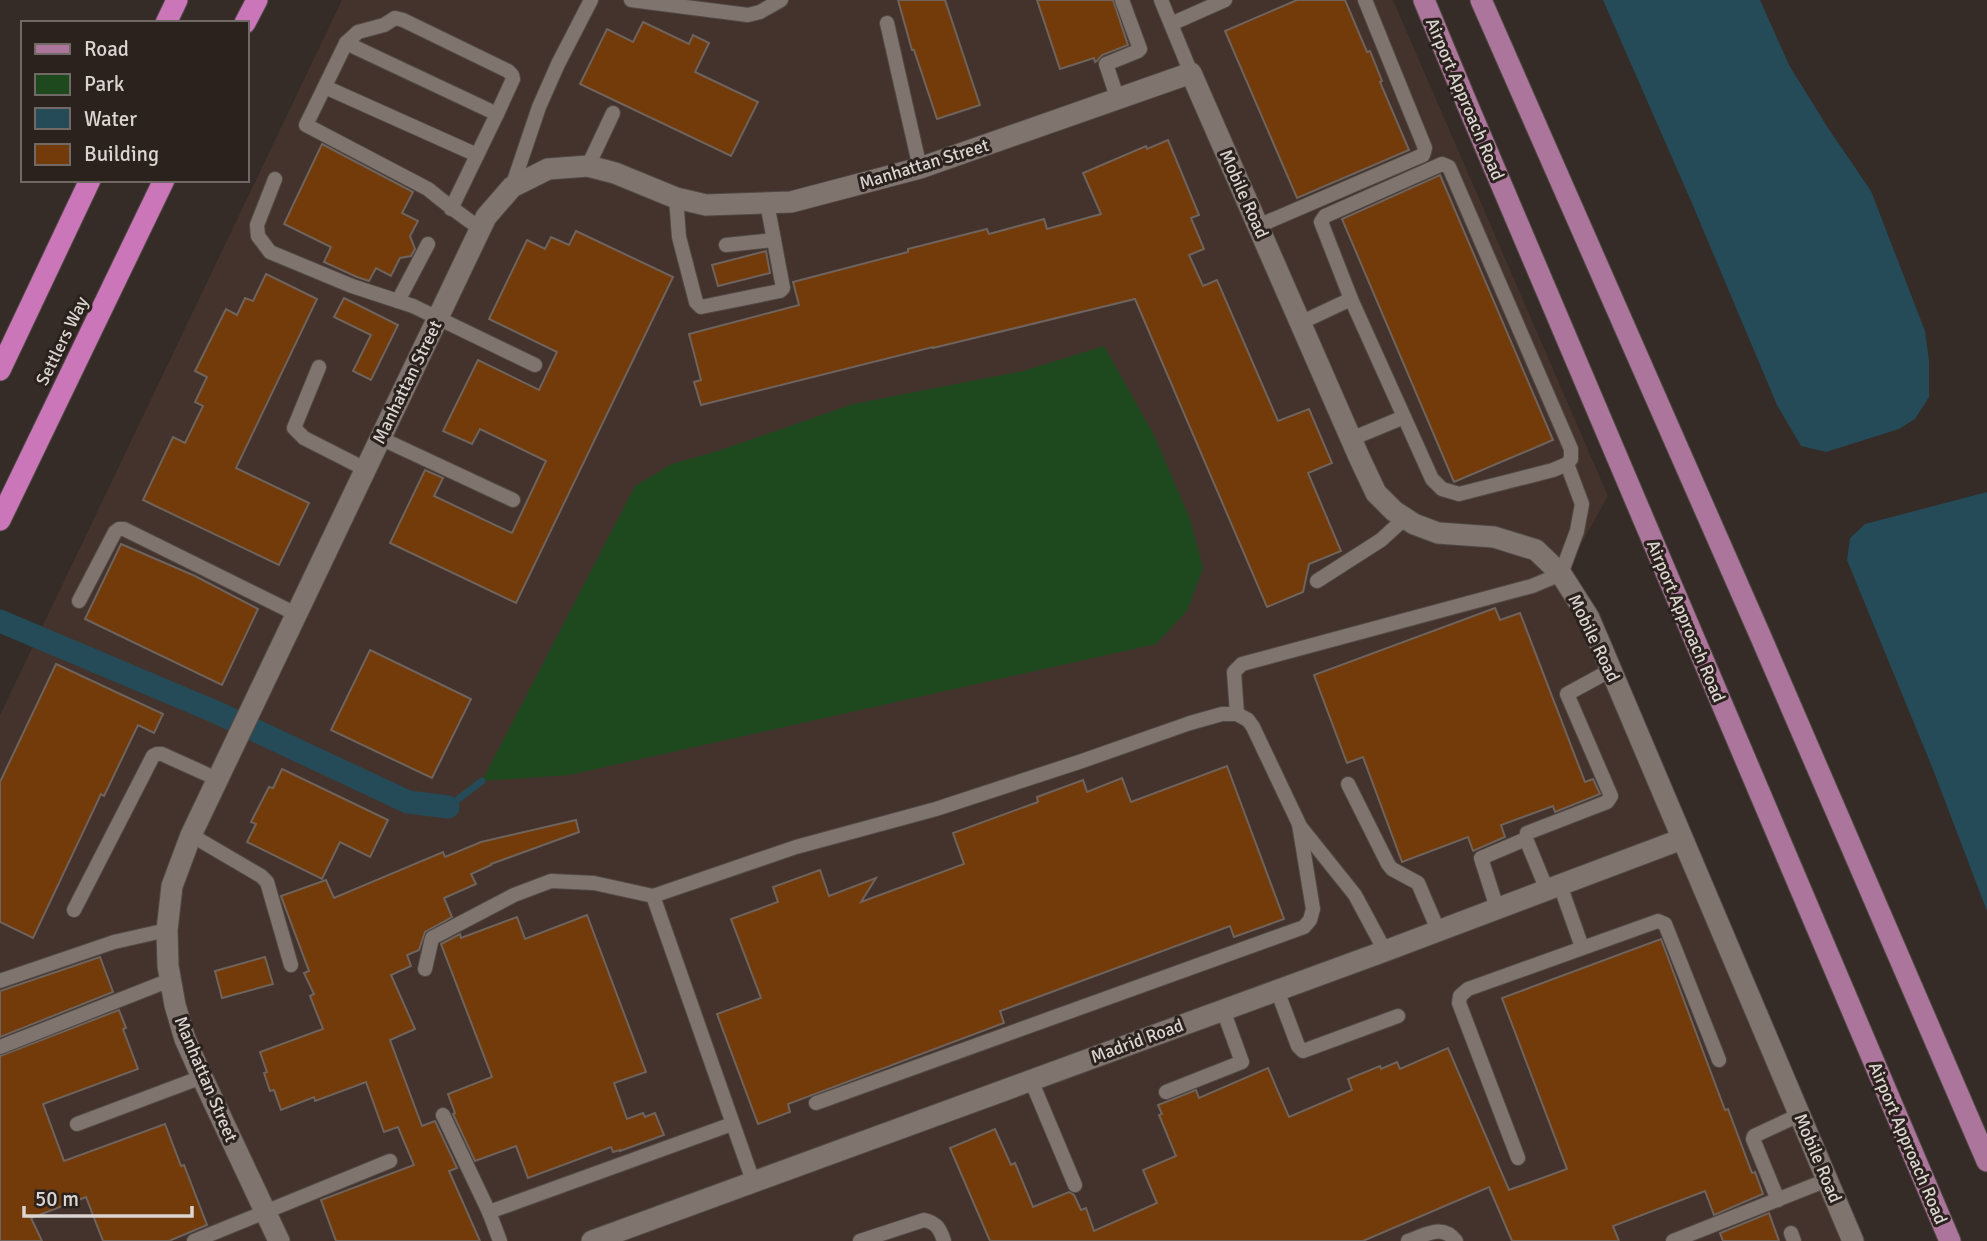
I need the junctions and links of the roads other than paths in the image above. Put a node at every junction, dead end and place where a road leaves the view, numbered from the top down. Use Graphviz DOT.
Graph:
graph roads {
  1 [pos="177,0"];
  2 [pos="249,0"];
  3 [pos="257,0"];
  4 [pos="591,0"];
  5 [pos="631,0"];
  6 [pos="780,0"];
  7 [pos="1122,0"];
  8 [pos="1161,0"];
  9 [pos="1225,0"];
  10 [pos="1365,0"];
  11 [pos="1424,0"];
  12 [pos="1480,0"];
  13 [pos="1202,5"];
  14 [pos="167,21"];
  15 [pos="239,21"];
  16 [pos="246,21"];
  17 [pos="887,23"];
  18 [pos="1171,23"];
  19 [pos="346,43"];
  20 [pos="1191,73"];
  21 [pos="325,87"];
  22 [pos="1118,100"];
  23 [pos="613,113"];
  24 [pos="497,114"];
  25 [pos="477,155"];
  26 [pos="588,166"];
  27 [pos="920,168"];
  28 [pos="275,179"];
  29 [pos="89,182"];
  30 [pos="164,182"];
  31 [pos="512,187"];
  32 [pos="676,198"];
  33 [pos="767,203"];
  34 [pos="452,209"];
  35 [pos="1258,226"];
  36 [pos="481,229"];
  37 [pos="774,240"];
  38 [pos="428,244"];
  39 [pos="726,245"];
  40 [pos="1351,299"];
  41 [pos="398,301"];
  42 [pos="438,318"];
  43 [pos="1300,323"];
  44 [pos="535,366"];
  45 [pos="319,367"];
  46 [pos="0,370"];
  47 [pos="1404,418"];
  48 [pos="380,438"];
  49 [pos="1351,439"];
  50 [pos="1567,464"];
  51 [pos="365,469"];
  52 [pos="513,500"];
  53 [pos="1404,519"];
  54 [pos="0,520"];
  55 [pos="1561,573"];
  56 [pos="1317,580"];
  57 [pos="79,601"];
  58 [pos="296,614"];
  59 [pos="1611,670"];
  60 [pos="1237,714"];
  61 [pos="217,779"];
  62 [pos="1348,784"];
  63 [pos="1299,824"];
  64 [pos="191,835"];
  65 [pos="1526,839"];
  66 [pos="1682,839"];
  67 [pos="1554,887"];
  68 [pos="653,896"];
  69 [pos="1497,908"];
  70 [pos="74,910"];
  71 [pos="167,930"];
  72 [pos="1438,930"];
  73 [pos="1583,947"];
  74 [pos="1385,950"];
  75 [pos="291,965"];
  76 [pos="425,969"];
  77 [pos="0,981"];
  78 [pos="170,981"];
  79 [pos="1277,990"];
  80 [pos="1223,1010"];
  81 [pos="1398,1016"];
  82 [pos="0,1047"];
  83 [pos="1719,1060"];
  84 [pos="202,1077"];
  85 [pos="1031,1080"];
  86 [pos="1166,1092"];
  87 [pos="816,1104"];
  88 [pos="443,1115"];
  89 [pos="1799,1115"];
  90 [pos="77,1124"];
  91 [pos="732,1124"];
  92 [pos="1518,1158"];
  93 [pos="390,1161"];
  94 [pos="1987,1161"];
  95 [pos="1827,1180"];
  96 [pos="753,1181"];
  97 [pos="1075,1185"];
  98 [pos="1778,1199"];
  99 [pos="489,1212"];
  100 [pos="266,1213"];
  101 [pos="273,1239"];
  102 [pos="194,1241"];
  103 [pos="500,1241"];
  104 [pos="592,1241"];
  105 [pos="860,1241"];
  106 [pos="944,1241"];
  107 [pos="1408,1241"];
  108 [pos="1456,1241"];
  109 [pos="1673,1241"];
  110 [pos="1853,1241"];
  111 [pos="1950,1241"];
  1 -- 14 [label="highway"];
  2 -- 15 [label="highway"];
  3 -- 16 [label="highway"];
  4 -- 31 [label="lane"];
  5 -- 6 [label="lane"];
  7 -- 22 [label="lane"];
  8 -- 18 [label="lane"];
  9 -- 13 [label="lane"];
  10 -- 35 [label="lane"];
  11 -- 111 [label="main road, Airport Approach Road"];
  12 -- 94 [label="main road"];
  13 -- 18 [label="lane"];
  17 -- 27 [label="lane"];
  18 -- 20 [label="lane"];
  19 -- 21 [label="lane"];
  19 -- 24 [label="lane"];
  19 -- 24 [label="lane"];
  20 -- 22 [label="street, Manhattan Street"];
  20 -- 35 [label="street, Mobile Road"];
  21 -- 25 [label="lane"];
  21 -- 34 [label="lane"];
  22 -- 27 [label="street, Manhattan Street"];
  23 -- 26 [label="lane"];
  24 -- 25 [label="lane"];
  25 -- 34 [label="lane"];
  26 -- 31 [label="street, Manhattan Street"];
  26 -- 32 [label="street, Manhattan Street"];
  27 -- 33 [label="street, Manhattan Street"];
  28 -- 41 [label="lane"];
  29 -- 46 [label="highway"];
  30 -- 54 [label="highway, Settlers Way"];
  31 -- 36 [label="street, Manhattan Street"];
  32 -- 33 [label="street, Manhattan Street"];
  32 -- 37 [label="lane"];
  33 -- 37 [label="lane"];
  34 -- 36 [label="lane"];
  35 -- 43 [label="street, Mobile Road"];
  36 -- 42 [label="street, Manhattan Street"];
  37 -- 39 [label="lane"];
  38 -- 41 [label="lane"];
  40 -- 43 [label="lane"];
  40 -- 47 [label="lane"];
  40 -- 50 [label="lane"];
  41 -- 42 [label="lane"];
  42 -- 44 [label="lane"];
  42 -- 48 [label="street, Manhattan Street"];
  43 -- 49 [label="street, Mobile Road"];
  45 -- 51 [label="lane"];
  47 -- 49 [label="lane"];
  47 -- 50 [label="lane"];
  48 -- 51 [label="street, Manhattan Street"];
  48 -- 52 [label="lane"];
  49 -- 53 [label="street, Mobile Road"];
  50 -- 55 [label="lane"];
  51 -- 58 [label="street, Manhattan Street"];
  53 -- 55 [label="street, Mobile Road"];
  53 -- 56 [label="lane"];
  55 -- 59 [label="street, Mobile Road"];
  55 -- 60 [label="lane"];
  57 -- 58 [label="lane"];
  58 -- 61 [label="street, Manhattan Street"];
  59 -- 65 [label="lane"];
  59 -- 66 [label="street, Mobile Road"];
  60 -- 63 [label="lane"];
  60 -- 68 [label="lane"];
  61 -- 64 [label="street, Manhattan Street"];
  61 -- 70 [label="lane"];
  62 -- 72 [label="lane"];
  63 -- 74 [label="lane"];
  63 -- 87 [label="lane"];
  64 -- 71 [label="street, Manhattan Street"];
  64 -- 75 [label="lane"];
  65 -- 67 [label="lane"];
  65 -- 69 [label="lane"];
  66 -- 67 [label="street, Madrid Road"];
  66 -- 89 [label="street, Mobile Road"];
  67 -- 69 [label="street, Madrid Road"];
  67 -- 73 [label="lane"];
  68 -- 76 [label="lane"];
  68 -- 91 [label="lane"];
  69 -- 72 [label="street, Madrid Road"];
  71 -- 77 [label="lane"];
  71 -- 78 [label="street, Manhattan Street"];
  72 -- 74 [label="street, Madrid Road"];
  73 -- 83 [label="lane"];
  73 -- 92 [label="lane"];
  74 -- 79 [label="street, Madrid Road"];
  78 -- 82 [label="lane"];
  78 -- 84 [label="street, Manhattan Street"];
  79 -- 80 [label="street, Madrid Road"];
  79 -- 81 [label="lane"];
  80 -- 85 [label="street, Madrid Road"];
  80 -- 86 [label="lane"];
  84 -- 90 [label="lane"];
  84 -- 100 [label="street, Manhattan Street"];
  85 -- 96 [label="street, Madrid Road"];
  85 -- 97 [label="lane"];
  88 -- 99 [label="lane"];
  89 -- 95 [label="street, Mobile Road"];
  89 -- 98 [label="lane"];
  91 -- 96 [label="lane"];
  91 -- 99 [label="lane"];
  93 -- 100 [label="lane"];
  95 -- 98 [label="lane"];
  95 -- 110 [label="street, Mobile Road"];
  96 -- 104 [label="street, Madrid Road"];
  98 -- 109 [label="lane"];
  99 -- 103 [label="lane"];
  100 -- 101 [label="street, Manhattan Street"];
  100 -- 102 [label="lane"];
  105 -- 106 [label="lane"];
  107 -- 108 [label="lane"];
}
